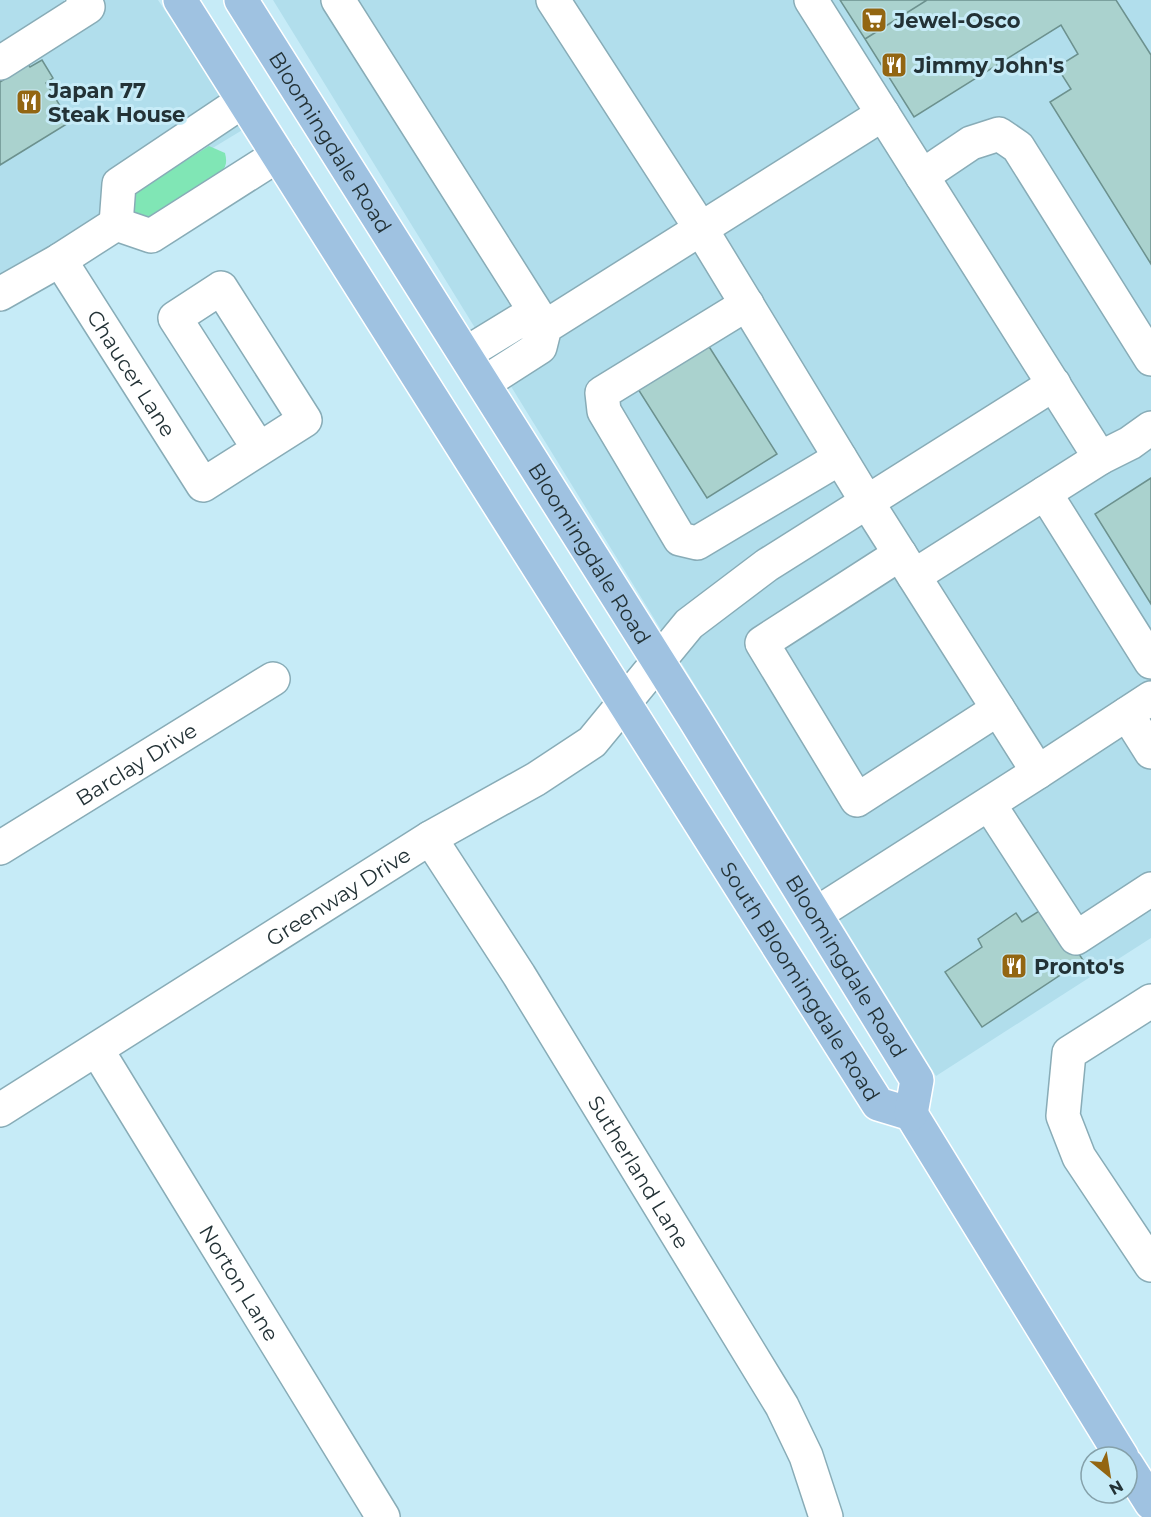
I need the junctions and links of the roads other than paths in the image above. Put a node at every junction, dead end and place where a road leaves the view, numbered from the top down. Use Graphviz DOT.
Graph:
graph roads {
  1 [pos="83,0"];
  2 [pos="180,0"];
  3 [pos="241,0"];
  4 [pos="338,0"];
  5 [pos="552,0"];
  6 [pos="811,0"];
  7 [pos="0,63"];
  8 [pos="243,101"];
  9 [pos="883,114"];
  10 [pos="278,155"];
  11 [pos="922,176"];
  12 [pos="116,224"];
  13 [pos="701,229"];
  14 [pos="60,261"];
  15 [pos="0,294"];
  16 [pos="747,304"];
  17 [pos="545,327"];
  18 [pos="465,354"];
  19 [pos="1151,359"];
  20 [pos="484,382"];
  21 [pos="1053,384"];
  22 [pos="1151,428"];
  23 [pos="259,449"];
  24 [pos="840,458"];
  25 [pos="1100,458"];
  26 [pos="1044,493"];
  27 [pos="867,502"];
  28 [pos="907,565"];
  29 [pos="658,662"];
  30 [pos="1151,662"];
  31 [pos="273,679"];
  32 [pos="624,703"];
  33 [pos="1139,706"];
  34 [pos="998,709"];
  35 [pos="1151,752"];
  36 [pos="1038,772"];
  37 [pos="989,804"];
  38 [pos="430,838"];
  39 [pos="0,847"];
  40 [pos="1151,889"];
  41 [pos="816,914"];
  42 [pos="1151,1001"];
  43 [pos="97,1050"];
  44 [pos="0,1110"];
  45 [pos="911,1114"];
  46 [pos="1151,1265"];
  47 [pos="1115,1445"];
  48 [pos="1139,1484"];
  49 [pos="1151,1503"];
  50 [pos="383,1517"];
  51 [pos="826,1517"];
  1 -- 7 [label="street"];
  2 -- 8 [label="main road"];
  3 -- 18 [label="main road, Bloomingdale Road"];
  4 -- 17 [label="street"];
  5 -- 13 [label="street"];
  6 -- 9 [label="street"];
  8 -- 10 [label="main road"];
  8 -- 12 [label="street"];
  9 -- 11 [label="street"];
  9 -- 13 [label="street"];
  10 -- 12 [label="street"];
  10 -- 32 [label="main road"];
  11 -- 19 [label="street"];
  11 -- 21 [label="street"];
  12 -- 14 [label="street"];
  13 -- 16 [label="street"];
  13 -- 17 [label="street"];
  14 -- 15 [label="street"];
  14 -- 23 [label="street, Chaucer Lane"];
  16 -- 24 [label="street"];
  16 -- 24 [label="street"];
  17 -- 18 [label="street"];
  17 -- 20 [label="street"];
  18 -- 20 [label="main road, Bloomingdale Road"];
  20 -- 29 [label="main road, Bloomingdale Road"];
  21 -- 25 [label="street"];
  21 -- 27 [label="street, Greenway Drive"];
  22 -- 25 [label="street"];
  23 -- 23 [label="street"];
  24 -- 27 [label="street"];
  25 -- 26 [label="street"];
  26 -- 28 [label="street"];
  26 -- 30 [label="street"];
  27 -- 28 [label="street"];
  27 -- 29 [label="street, Greenway Drive"];
  28 -- 34 [label="street"];
  28 -- 34 [label="street"];
  29 -- 32 [label="street, Greenway Drive"];
  29 -- 41 [label="main road, Bloomingdale Road"];
  31 -- 39 [label="street, Barclay Drive"];
  32 -- 38 [label="street, Greenway Drive"];
  32 -- 45 [label="main road, South Bloomingdale Road"];
  33 -- 35 [label="street"];
  33 -- 36 [label="street"];
  34 -- 36 [label="street"];
  36 -- 37 [label="street"];
  37 -- 40 [label="street"];
  37 -- 41 [label="street"];
  38 -- 43 [label="street, Greenway Drive"];
  38 -- 51 [label="street, Sutherland Lane"];
  41 -- 45 [label="main road, Bloomingdale Road"];
  42 -- 46 [label="street"];
  43 -- 44 [label="street, Greenway Drive"];
  43 -- 50 [label="street, Norton Lane"];
  45 -- 47 [label="main road"];
  48 -- 49 [label="main road"];
}
